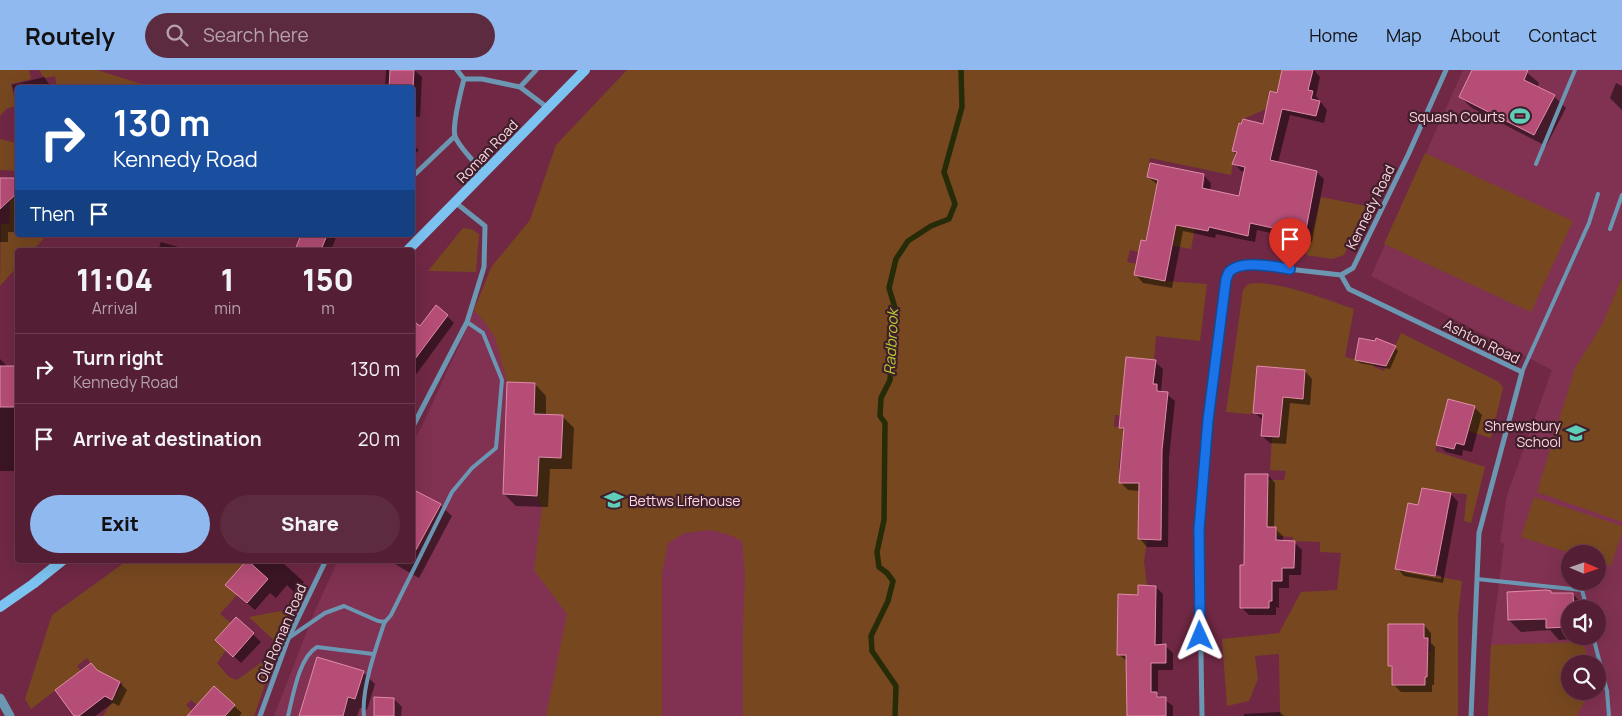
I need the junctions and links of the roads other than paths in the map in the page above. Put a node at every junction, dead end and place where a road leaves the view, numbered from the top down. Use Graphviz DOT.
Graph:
graph roads {
  1 [pos="457,70"];
  2 [pos="536,70"];
  3 [pos="585,70"];
  4 [pos="1446,70"];
  5 [pos="1575,70"];
  6 [pos="464,79"];
  7 [pos="520,87"];
  8 [pos="548,108"];
  9 [pos="455,136"];
  10 [pos="1536,164"];
  11 [pos="484,173"];
  12 [pos="415,174"];
  13 [pos="1598,194"];
  14 [pos="1622,195"];
  15 [pos="456,203"];
  16 [pos="1610,229"];
  17 [pos="410,248"];
  18 [pos="1341,275"];
  19 [pos="467,322"];
  20 [pos="1522,372"];
  21 [pos="415,422"];
  22 [pos="59,563"];
  23 [pos="325,563"];
  24 [pos="1477,579"];
  25 [pos="1585,600"];
  26 [pos="0,607"];
  27 [pos="385,621"];
  28 [pos="288,639"];
  29 [pos="1596,645"];
  30 [pos="373,654"];
  31 [pos="0,698"];
  32 [pos="10,716"];
  33 [pos="260,716"];
  34 [pos="288,716"];
  35 [pos="364,716"];
  36 [pos="1202,716"];
  37 [pos="1471,716"];
  38 [pos="1608,716"];
  1 -- 6 [label="street"];
  2 -- 7 [label="street"];
  3 -- 8 [label="main road, Roman Road"];
  4 -- 18 [label="street, Kennedy Road"];
  5 -- 10 [label="lane"];
  6 -- 7 [label="street"];
  6 -- 9 [label="street"];
  7 -- 8 [label="street"];
  8 -- 11 [label="main road, Roman Road"];
  9 -- 11 [label="street"];
  9 -- 12 [label="street"];
  11 -- 15 [label="main road, Roman Road"];
  13 -- 20 [label="lane"];
  14 -- 16 [label="lane"];
  15 -- 17 [label="main road, Roman Road"];
  15 -- 19 [label="street"];
  18 -- 20 [label="street, Ashton Road"];
  18 -- 36 [label="street"];
  19 -- 21 [label="street"];
  19 -- 27 [label="lane"];
  20 -- 24 [label="street, Ashton Road"];
  22 -- 26 [label="main road"];
  23 -- 28 [label="street, Old Roman Road"];
  24 -- 25 [label="lane"];
  24 -- 37 [label="street, Ashton Road"];
  27 -- 28 [label="lane"];
  27 -- 30 [label="lane"];
  28 -- 33 [label="street, Old Roman Road"];
  29 -- 38 [label="lane"];
  30 -- 34 [label="lane"];
  30 -- 35 [label="lane"];
  31 -- 32 [label="street"];
}
